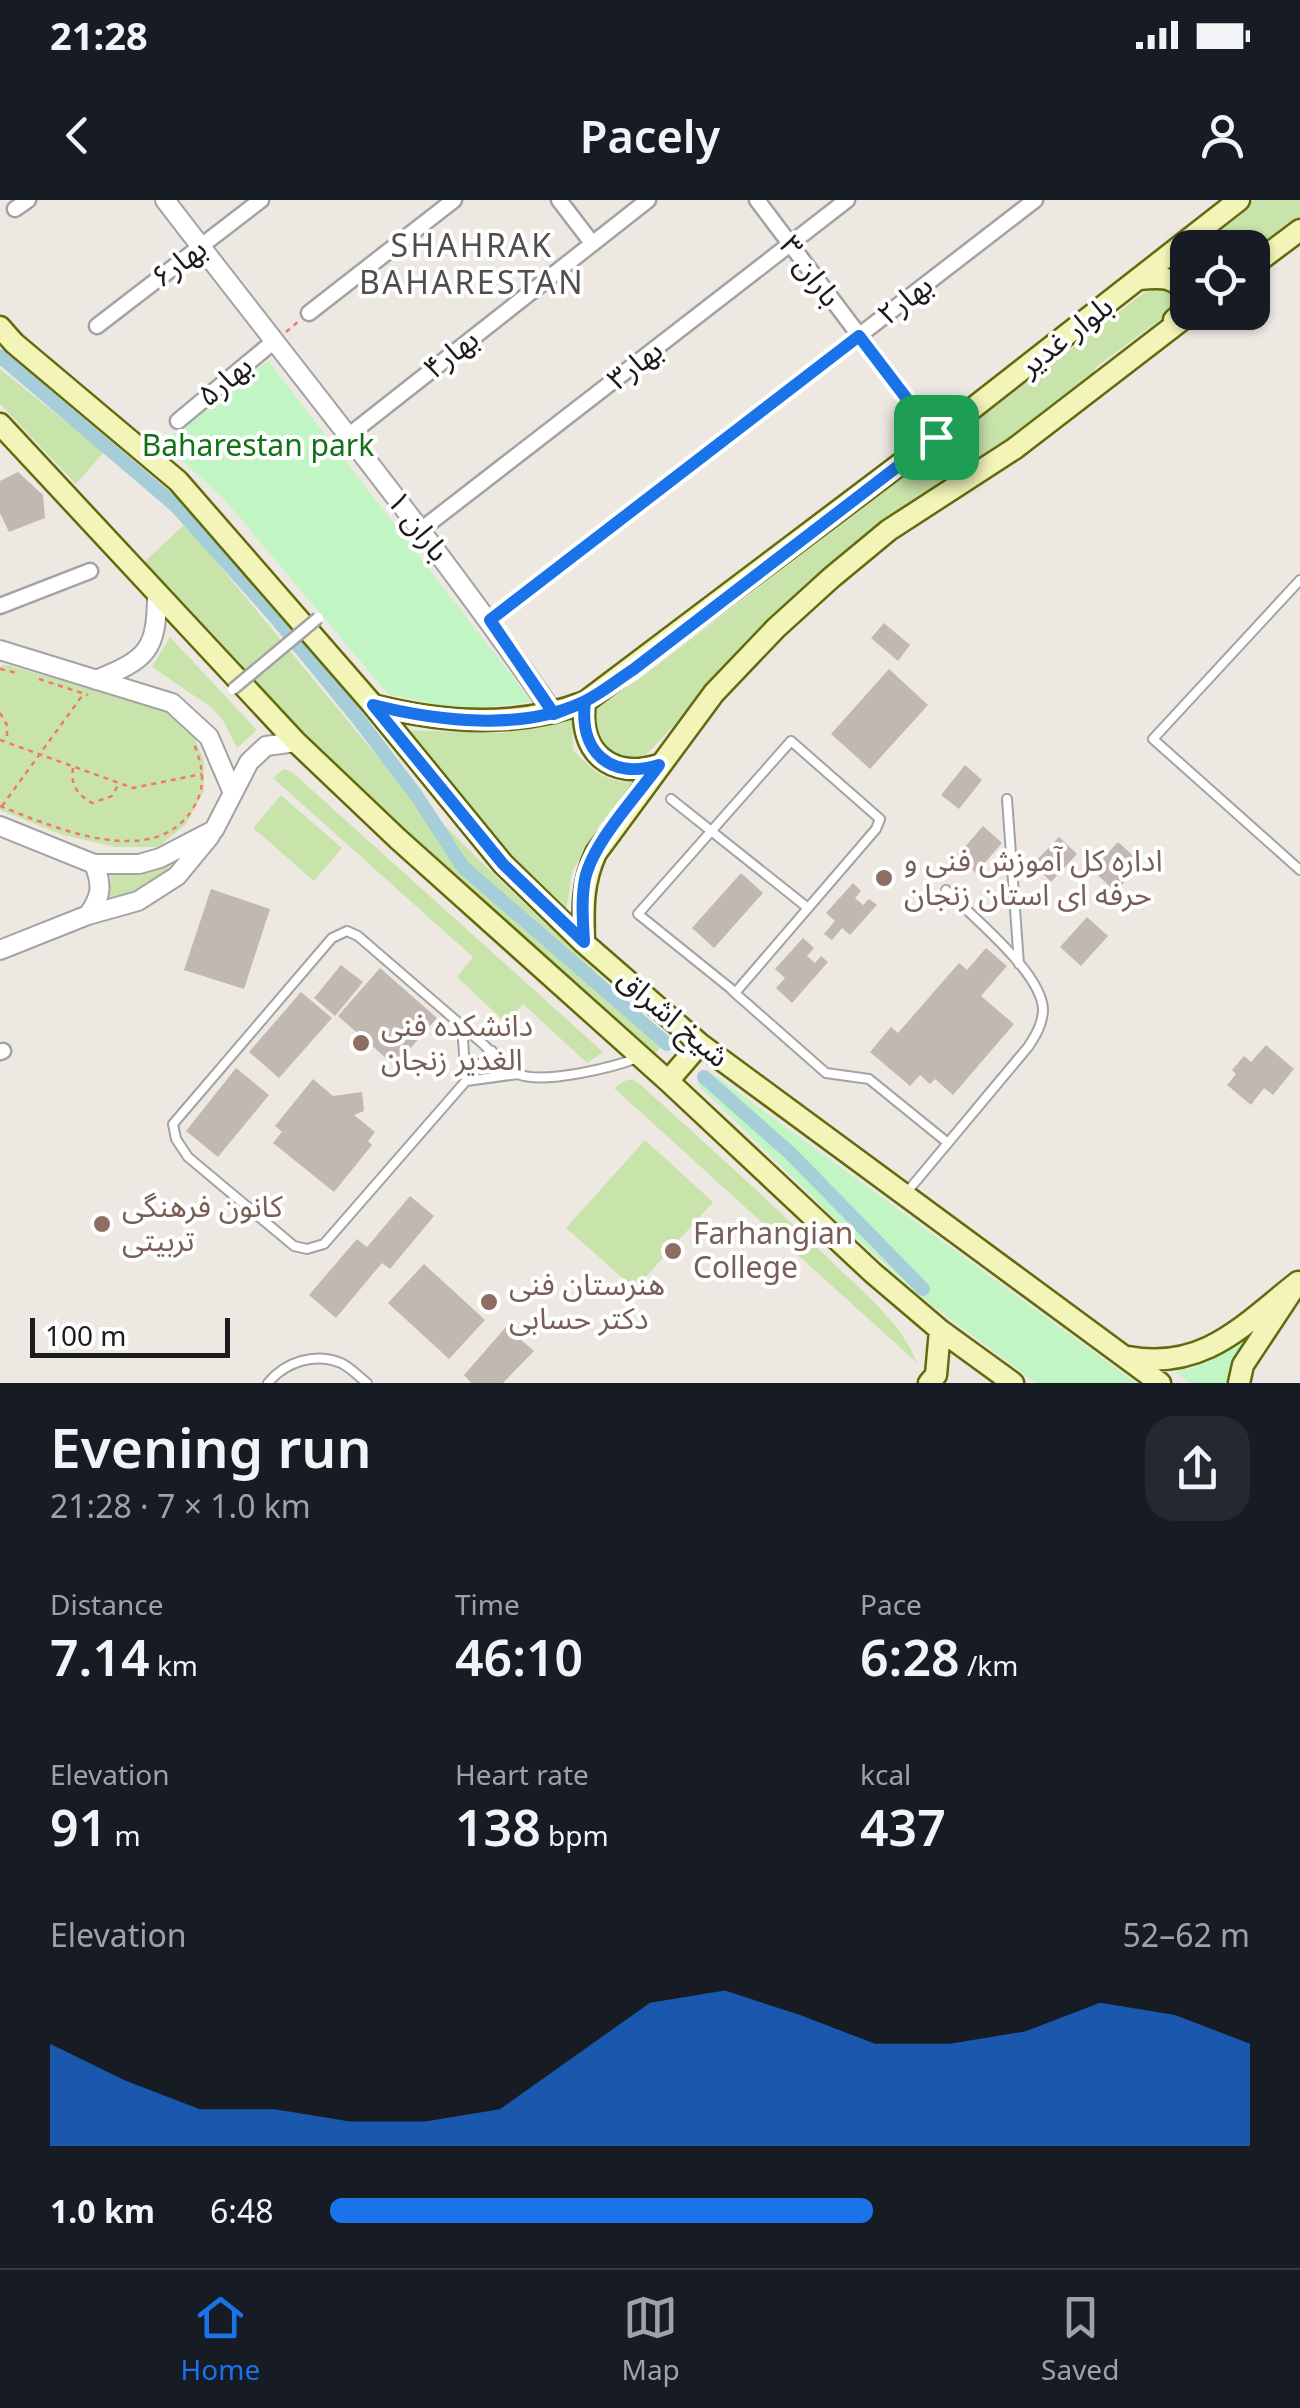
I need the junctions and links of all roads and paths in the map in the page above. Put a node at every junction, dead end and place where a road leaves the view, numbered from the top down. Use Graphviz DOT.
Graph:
graph roads {
  1 [pos="165,200"];
  2 [pos="261,200"];
  3 [pos="454,200"];
  4 [pos="559,200"];
  5 [pos="648,200"];
  6 [pos="757,200"];
  7 [pos="847,200"];
  8 [pos="1035,200"];
  9 [pos="1239,200"];
  10 [pos="1300,230"];
  11 [pos="592,243"];
  12 [pos="790,244"];
  13 [pos="200,246"];
  14 [pos="1270,252"];
  15 [pos="1138,279"];
  16 [pos="310,313"];
  17 [pos="96,326"];
  18 [pos="0,327"];
  19 [pos="1170,329"];
  20 [pos="859,336"];
  21 [pos="272,342"];
  22 [pos="1116,371"];
  23 [pos="178,421"];
  24 [pos="0,424"];
  25 [pos="348,436"];
  26 [pos="936,437"];
  27 [pos="422,528"];
  28 [pos="90,571"];
  29 [pos="1300,580"];
  30 [pos="157,593"];
  31 [pos="0,606"];
  32 [pos="318,618"];
  33 [pos="490,620"];
  34 [pos="0,650"];
  35 [pos="0,669"];
  36 [pos="22,674"];
  37 [pos="38,679"];
  38 [pos="92,690"];
  39 [pos="233,690"];
  40 [pos="585,702"];
  41 [pos="373,705"];
  42 [pos="0,713"];
  43 [pos="554,714"];
  44 [pos="188,735"];
  45 [pos="0,740"];
  46 [pos="6,742"];
  47 [pos="296,742"];
  48 [pos="40,754"];
  49 [pos="659,765"];
  50 [pos="73,766"];
  51 [pos="223,769"];
  52 [pos="203,774"];
  53 [pos="119,783"];
  54 [pos="233,792"];
  55 [pos="671,798"];
  56 [pos="1007,799"];
  57 [pos="1,813"];
  58 [pos="214,830"];
  59 [pos="712,831"];
  60 [pos="22,834"];
  61 [pos="0,843"];
  62 [pos="94,864"];
  63 [pos="1300,870"];
  64 [pos="946,890"];
  65 [pos="808,908"];
  66 [pos="88,915"];
  67 [pos="584,942"];
  68 [pos="0,950"];
  69 [pos="1019,964"];
  70 [pos="735,992"];
  71 [pos="462,1026"];
  72 [pos="700,1044"];
  73 [pos="492,1052"];
  74 [pos="641,1056"];
  75 [pos="518,1074"];
  76 [pos="668,1080"];
  77 [pos="466,1081"];
  78 [pos="948,1144"];
  79 [pos="904,1196"];
  80 [pos="1299,1284"];
  81 [pos="940,1330"];
  82 [pos="1120,1356"];
  83 [pos="268,1383"];
  84 [pos="367,1383"];
  85 [pos="929,1383"];
  86 [pos="1013,1383"];
  87 [pos="1160,1383"];
  88 [pos="1239,1383"];
  1 -- 13 [label="street, باران ۱"];
  2 -- 13 [label="street, بهار۶"];
  3 -- 16 [label="street"];
  4 -- 11 [label="street"];
  5 -- 11 [label="street, بهار۴"];
  6 -- 12 [label="street, باران ۳"];
  7 -- 12 [label="street, بهار۳"];
  8 -- 20 [label="street, بهار۲"];
  9 -- 15 [label="main road, بلوار غدیر"];
  10 -- 14 [label="main road"];
  11 -- 25 [label="street, بهار۴"];
  12 -- 20 [label="street, باران ۳"];
  12 -- 27 [label="street, بهار۳"];
  13 -- 17 [label="street, بهار۶"];
  13 -- 21 [label="street, باران ۱"];
  15 -- 22 [label="main road"];
  15 -- 26 [label="main road, بلوار غدیر"];
  16 -- 21 [label="path"];
  18 -- 41 [label="main road, شیخ اشراق"];
  19 -- 22 [label="main road, بلوار غدیر"];
  20 -- 26 [label="street, باران ۳"];
  20 -- 33 [label="street, بهار۲"];
  21 -- 23 [label="street, بهار۵"];
  21 -- 25 [label="street, باران ۱"];
  22 -- 49 [label="main road, بلوار غدیر"];
  24 -- 30 [label="main road, شیخ اشراق"];
  25 -- 27 [label="street, باران ۱"];
  26 -- 40 [label="main road, بلوار غدیر"];
  27 -- 33 [label="street, باران ۱"];
  28 -- 31 [label="street"];
  29 -- 63 [label="lane"];
  30 -- 38 [label="street"];
  30 -- 47 [label="main road, شیخ اشراق"];
  32 -- 39 [label="street, bridge"];
  33 -- 43 [label="street, باران ۱"];
  34 -- 38 [label="street"];
  35 -- 36 [label="path"];
  37 -- 38 [label="path"];
  38 -- 48 [label="path"];
  38 -- 51 [label="street"];
  40 -- 43 [label="main road, بلوار غدیر"];
  40 -- 49 [label="main road"];
  41 -- 43 [label="main road, بلوار غدیر"];
  41 -- 67 [label="main road, شیخ اشراق"];
  42 -- 46 [label="path"];
  44 -- 52 [label="path"];
  45 -- 46 [label="path"];
  46 -- 48 [label="path"];
  47 -- 54 [label="street"];
  47 -- 74 [label="main road, شیخ اشراق"];
  48 -- 50 [label="path"];
  48 -- 57 [label="path"];
  49 -- 67 [label="main road, بلوار غدیر"];
  50 -- 53 [label="path"];
  50 -- 53 [label="path"];
  51 -- 52 [label="path"];
  51 -- 54 [label="street"];
  52 -- 53 [label="path"];
  52 -- 57 [label="path"];
  54 -- 58 [label="street"];
  55 -- 59 [label="lane"];
  56 -- 69 [label="lane"];
  57 -- 60 [label="street"];
  58 -- 62 [label="street"];
  58 -- 66 [label="street"];
  59 -- 65 [label="lane"];
  59 -- 65 [label="lane"];
  59 -- 70 [label="lane"];
  60 -- 61 [label="street"];
  60 -- 62 [label="street"];
  62 -- 66 [label="street"];
  64 -- 69 [label="lane"];
  65 -- 70 [label="lane"];
  66 -- 68 [label="street"];
  67 -- 72 [label="main road, شیخ اشراق"];
  69 -- 78 [label="lane"];
  70 -- 78 [label="lane"];
  71 -- 73 [label="lane"];
  71 -- 77 [label="lane"];
  71 -- 77 [label="lane"];
  72 -- 76 [label="main road"];
  72 -- 79 [label="main road, شیخ اشراق"];
  73 -- 75 [label="lane"];
  73 -- 77 [label="lane"];
  74 -- 75 [label="lane"];
  74 -- 76 [label="main road, شیخ اشراق"];
  75 -- 77 [label="lane"];
  76 -- 81 [label="main road, شیخ اشراق"];
  78 -- 79 [label="lane"];
  79 -- 82 [label="main road, شیخ اشراق"];
  80 -- 82 [label="main road"];
  80 -- 88 [label="main road"];
  81 -- 85 [label="main road"];
  81 -- 86 [label="main road, شیخ اشراق"];
  82 -- 87 [label="main road, شیخ اشراق"];
  83 -- 84 [label="lane"];
}
